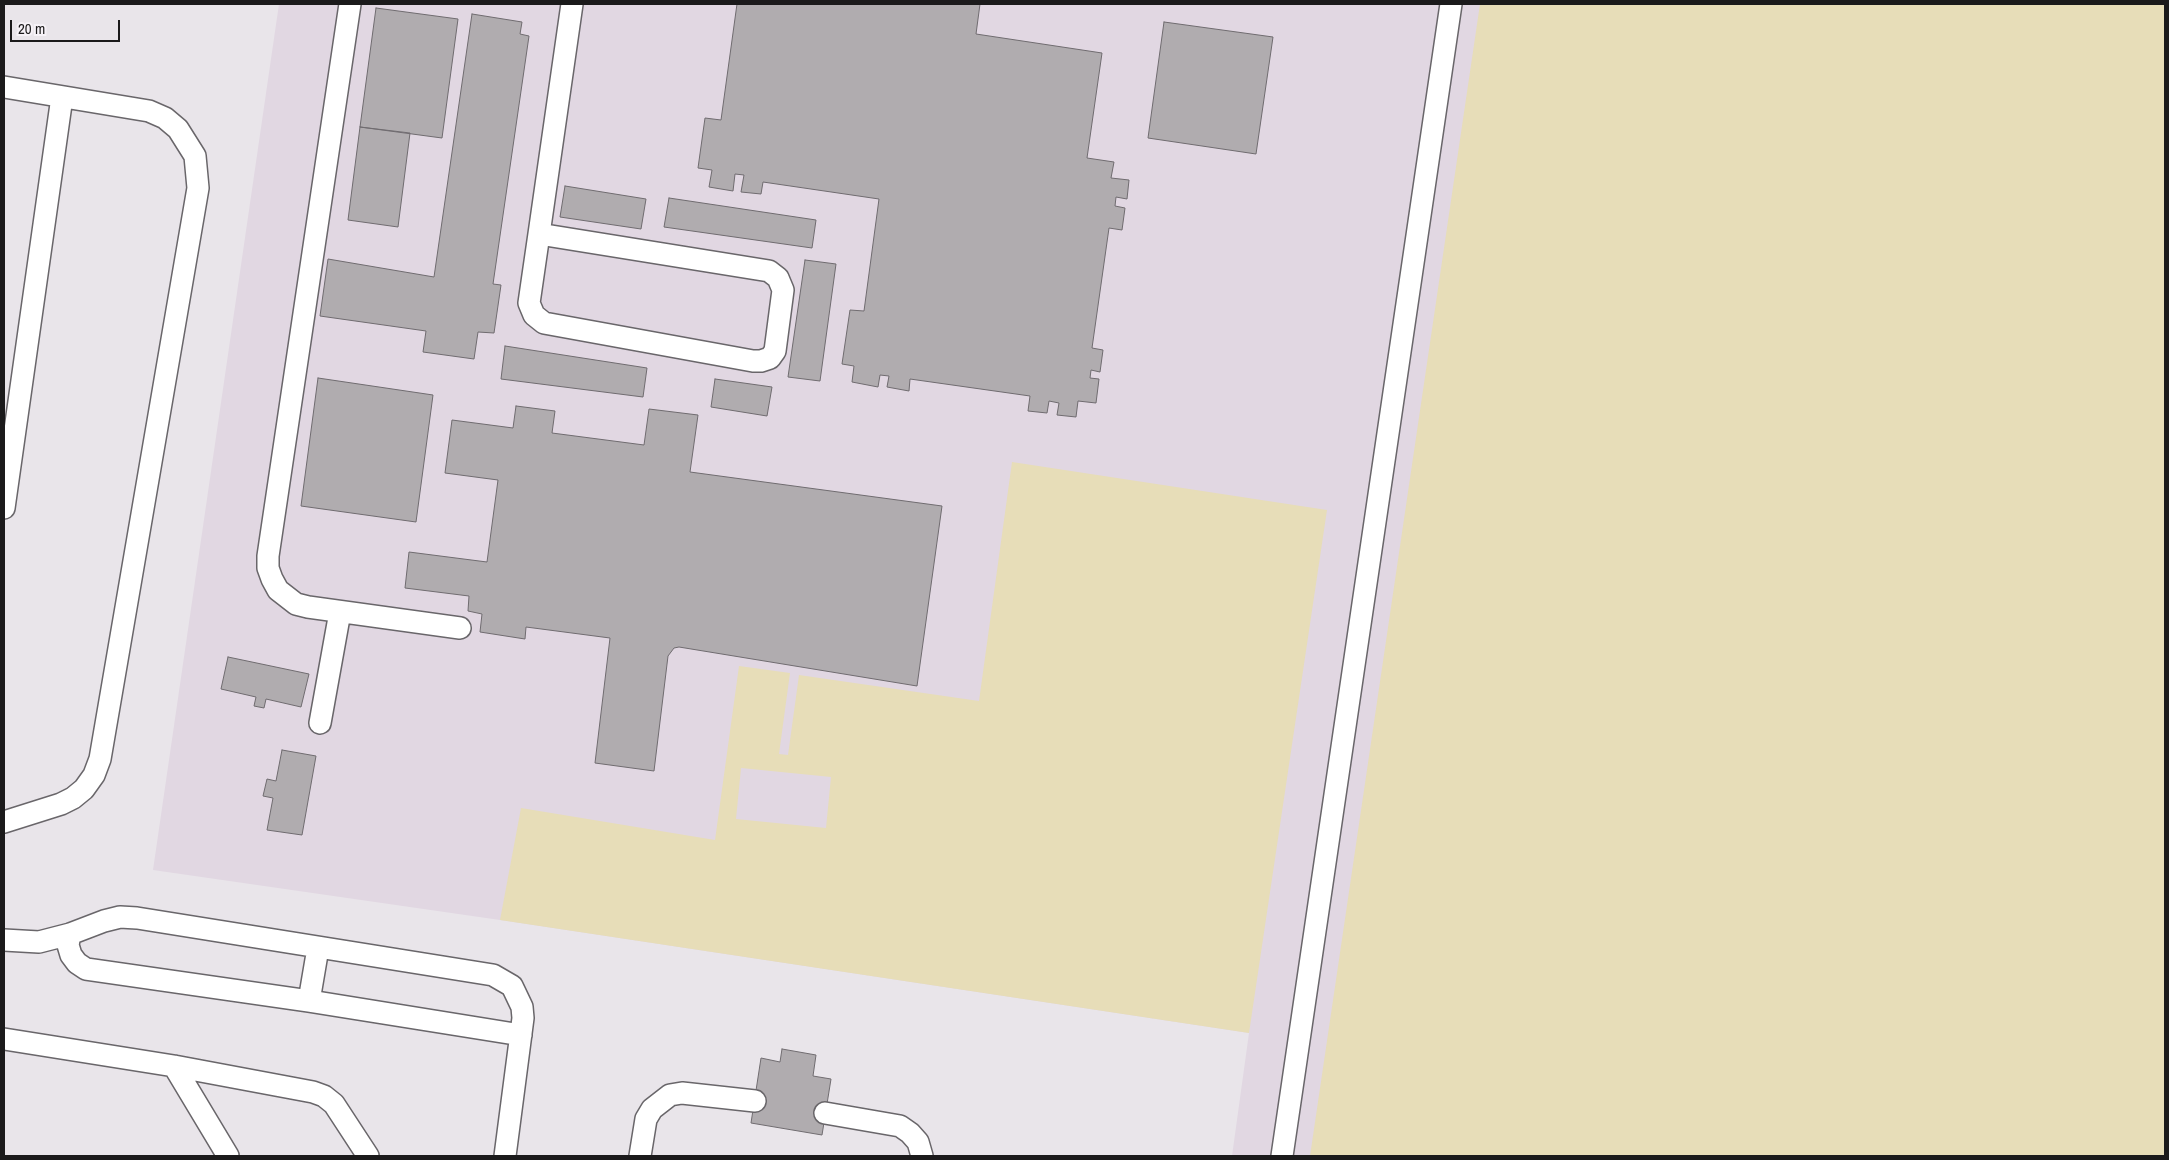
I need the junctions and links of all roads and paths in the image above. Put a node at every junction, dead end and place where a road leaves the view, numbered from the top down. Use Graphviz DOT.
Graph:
graph roads {
  1 [pos="350,4"];
  2 [pos="572,4"];
  3 [pos="1451,4"];
  4 [pos="4,87"];
  5 [pos="62,97"];
  6 [pos="539,234"];
  7 [pos="4,508"];
  8 [pos="340,612"];
  9 [pos="460,628"];
  10 [pos="320,723"];
  11 [pos="4,822"];
  12 [pos="70,934"];
  13 [pos="4,940"];
  14 [pos="318,948"];
  15 [pos="309,1001"];
  16 [pos="521,1035"];
  17 [pos="4,1039"];
  18 [pos="174,1066"];
  19 [pos="755,1101"];
  20 [pos="826,1113"];
  21 [pos="228,1156"];
  22 [pos="368,1156"];
  23 [pos="505,1156"];
  24 [pos="640,1156"];
  25 [pos="922,1156"];
  26 [pos="1282,1156"];
  1 -- 8 [label="lane"];
  2 -- 6 [label="lane"];
  3 -- 26 [label="lane"];
  4 -- 5 [label="lane"];
  5 -- 7 [label="lane"];
  5 -- 11 [label="lane"];
  6 -- 6 [label="lane"];
  8 -- 9 [label="lane"];
  8 -- 10 [label="lane"];
  12 -- 13 [label="lane"];
  12 -- 14 [label="lane"];
  12 -- 15 [label="lane"];
  14 -- 15 [label="lane"];
  14 -- 16 [label="lane"];
  15 -- 16 [label="lane"];
  16 -- 23 [label="lane"];
  17 -- 18 [label="lane"];
  18 -- 21 [label="lane"];
  18 -- 22 [label="lane"];
  19 -- 24 [label="lane"];
  20 -- 25 [label="lane"];
}
